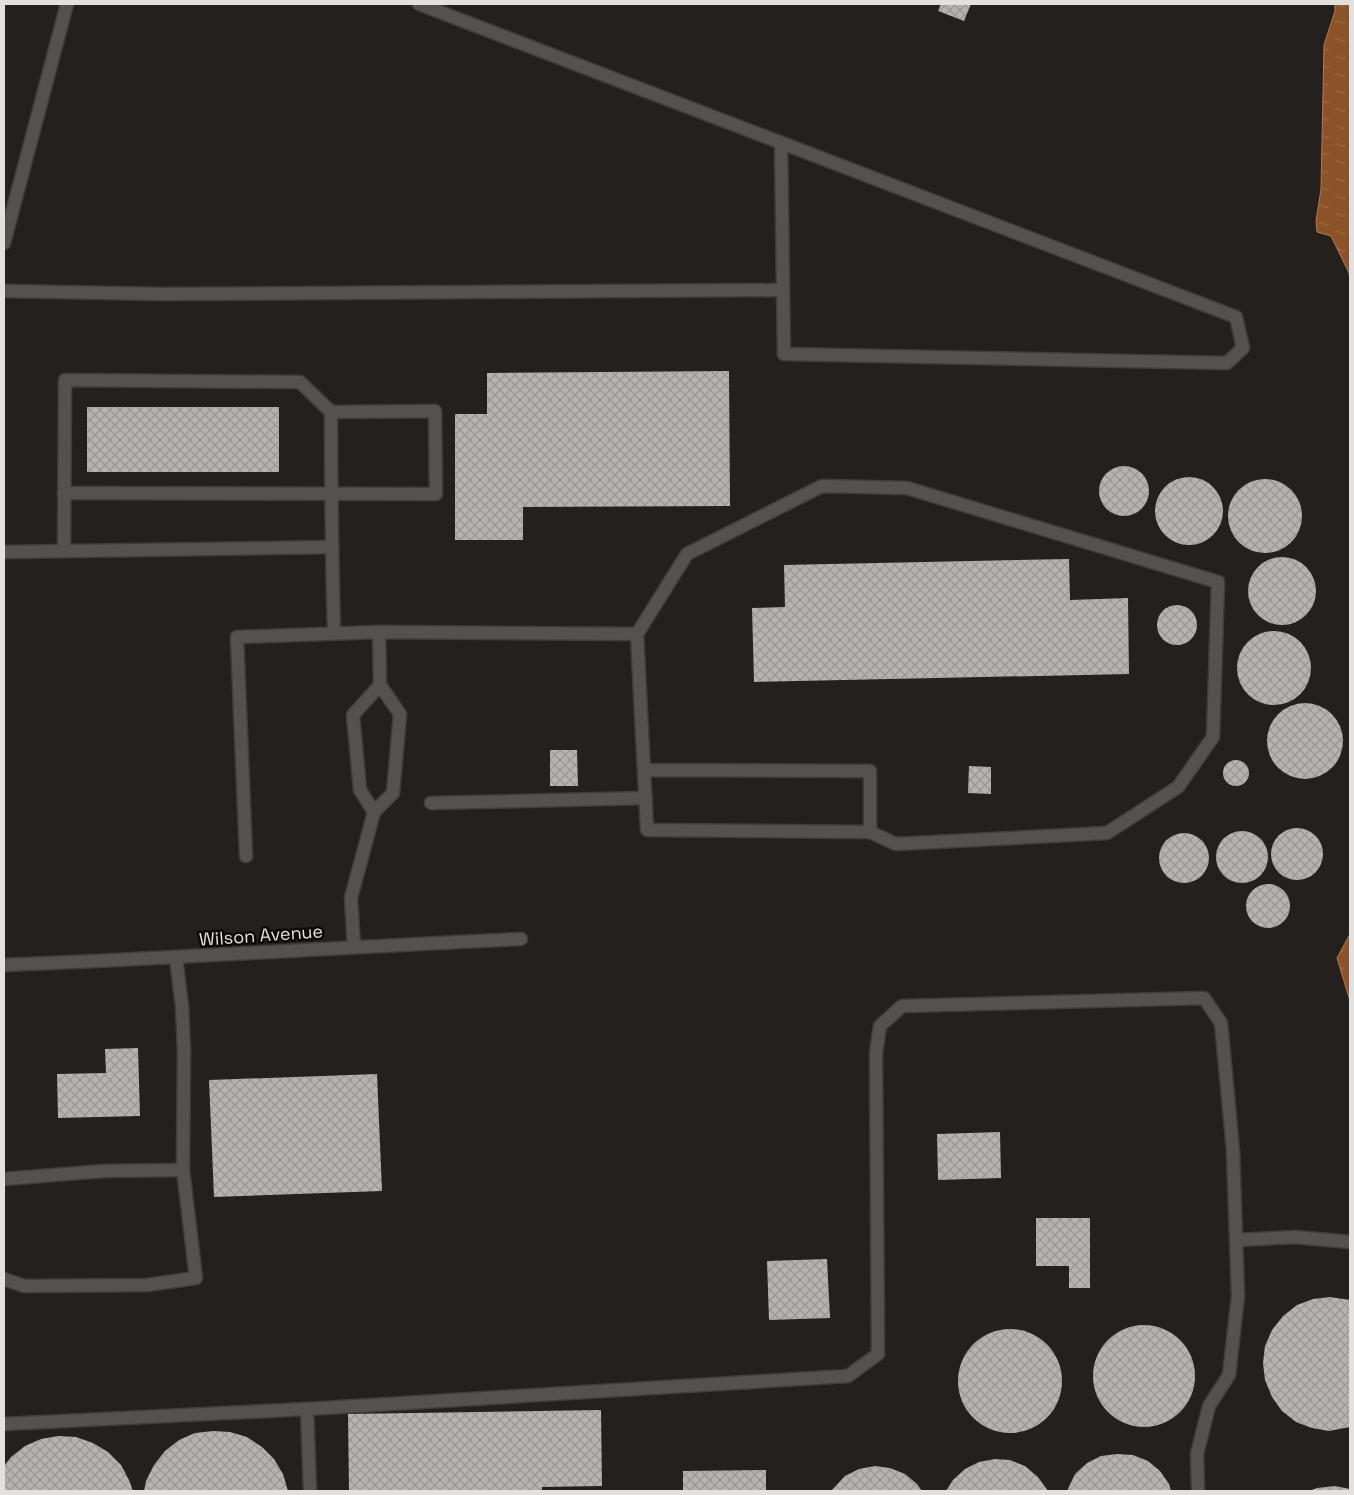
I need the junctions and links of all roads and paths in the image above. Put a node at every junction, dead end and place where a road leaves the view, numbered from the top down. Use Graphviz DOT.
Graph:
graph roads {
  1 [pos="67,4"];
  2 [pos="419,4"];
  3 [pos="781,143"];
  4 [pos="4,243"];
  5 [pos="783,290"];
  6 [pos="4,291"];
  7 [pos="331,412"];
  8 [pos="64,493"];
  9 [pos="331,493"];
  10 [pos="332,546"];
  11 [pos="64,551"];
  12 [pos="4,552"];
  13 [pos="379,632"];
  14 [pos="334,633"];
  15 [pos="637,634"];
  16 [pos="380,685"];
  17 [pos="645,770"];
  18 [pos="646,798"];
  19 [pos="431,803"];
  20 [pos="374,812"];
  21 [pos="870,832"];
  22 [pos="246,856"];
  23 [pos="521,939"];
  24 [pos="354,946"];
  25 [pos="176,958"];
  26 [pos="4,965"];
  27 [pos="183,1170"];
  28 [pos="4,1179"];
  29 [pos="1236,1240"];
  30 [pos="1350,1242"];
  31 [pos="4,1279"];
  32 [pos="307,1408"];
  33 [pos="4,1424"];
  34 [pos="310,1491"];
  35 [pos="1198,1491"];
  1 -- 4 [label="street"];
  2 -- 3 [label="street"];
  3 -- 5 [label="street"];
  3 -- 5 [label="street"];
  5 -- 6 [label="street"];
  7 -- 8 [label="street"];
  7 -- 9 [label="street"];
  7 -- 9 [label="street"];
  8 -- 9 [label="street"];
  8 -- 11 [label="street"];
  9 -- 10 [label="street"];
  10 -- 11 [label="street"];
  10 -- 14 [label="street"];
  11 -- 12 [label="street"];
  13 -- 14 [label="street"];
  13 -- 15 [label="street"];
  13 -- 16 [label="street"];
  14 -- 22 [label="street"];
  15 -- 17 [label="street"];
  15 -- 21 [label="street"];
  16 -- 20 [label="street"];
  16 -- 20 [label="street"];
  17 -- 18 [label="street"];
  17 -- 21 [label="street"];
  18 -- 19 [label="street"];
  18 -- 21 [label="street"];
  20 -- 24 [label="street"];
  23 -- 24 [label="street, Wilson Avenue"];
  24 -- 25 [label="street, Wilson Avenue"];
  25 -- 26 [label="street, Wilson Avenue"];
  25 -- 27 [label="street"];
  27 -- 28 [label="street"];
  27 -- 31 [label="street"];
  29 -- 30 [label="street"];
  29 -- 32 [label="street"];
  29 -- 35 [label="street"];
  32 -- 33 [label="street"];
  32 -- 34 [label="street"];
}
